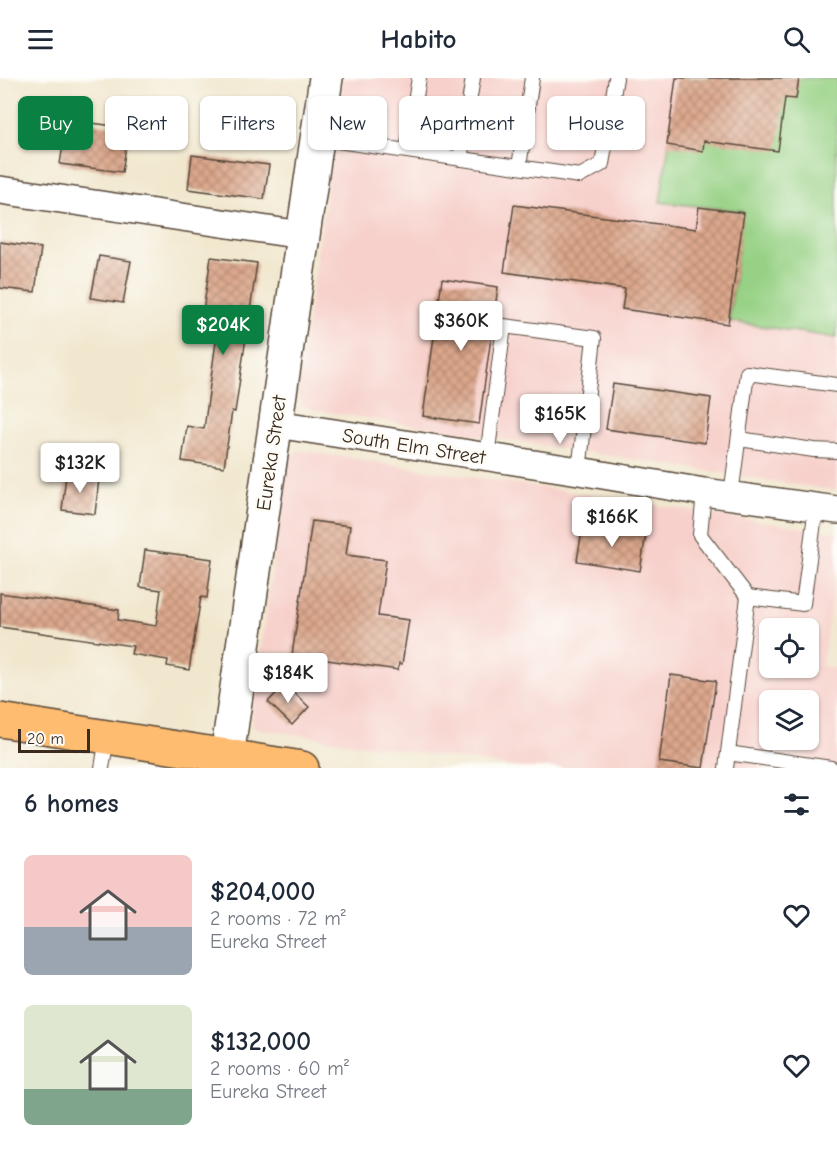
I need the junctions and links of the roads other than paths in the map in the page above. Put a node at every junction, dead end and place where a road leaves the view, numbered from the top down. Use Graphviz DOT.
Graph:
graph roads {
  1 [pos="326,78"];
  2 [pos="419,78"];
  3 [pos="473,78"];
  4 [pos="532,78"];
  5 [pos="616,78"];
  6 [pos="323,96"];
  7 [pos="387,148"];
  8 [pos="315,150"];
  9 [pos="407,151"];
  10 [pos="460,159"];
  11 [pos="519,167"];
  12 [pos="0,190"];
  13 [pos="302,236"];
  14 [pos="837,385"];
  15 [pos="276,424"];
  16 [pos="739,439"];
  17 [pos="837,451"];
  18 [pos="487,457"];
  19 [pos="579,471"];
  20 [pos="704,492"];
  21 [pos="731,495"];
  22 [pos="827,508"];
  23 [pos="748,597"];
  24 [pos="0,720"];
  25 [pos="105,753"];
  26 [pos="728,753"];
  27 [pos="221,759"];
  28 [pos="300,768"];
  29 [pos="726,768"];
  30 [pos="831,768"];
  1 -- 6 [label="street, Eureka Street"];
  2 -- 9 [label="lane"];
  3 -- 10 [label="lane"];
  4 -- 11 [label="lane"];
  5 -- 11 [label="lane"];
  7 -- 9 [label="lane"];
  8 -- 13 [label="street, Eureka Street"];
  9 -- 10 [label="lane"];
  10 -- 11 [label="lane"];
  12 -- 13 [label="street"];
  13 -- 15 [label="street, Eureka Street"];
  14 -- 16 [label="lane"];
  15 -- 18 [label="street, South Elm Street"];
  15 -- 27 [label="street, Eureka Street"];
  16 -- 17 [label="lane"];
  16 -- 21 [label="lane"];
  18 -- 19 [label="street, South Elm Street"];
  18 -- 19 [label="lane"];
  19 -- 20 [label="street, South Elm Street"];
  20 -- 21 [label="street, South Elm Street"];
  20 -- 23 [label="lane"];
  21 -- 22 [label="street, South Elm Street"];
  22 -- 23 [label="lane"];
  23 -- 26 [label="lane"];
  24 -- 25 [label="main road"];
  25 -- 27 [label="main road"];
  26 -- 29 [label="lane"];
  26 -- 30 [label="lane"];
  27 -- 28 [label="main road"];
}
